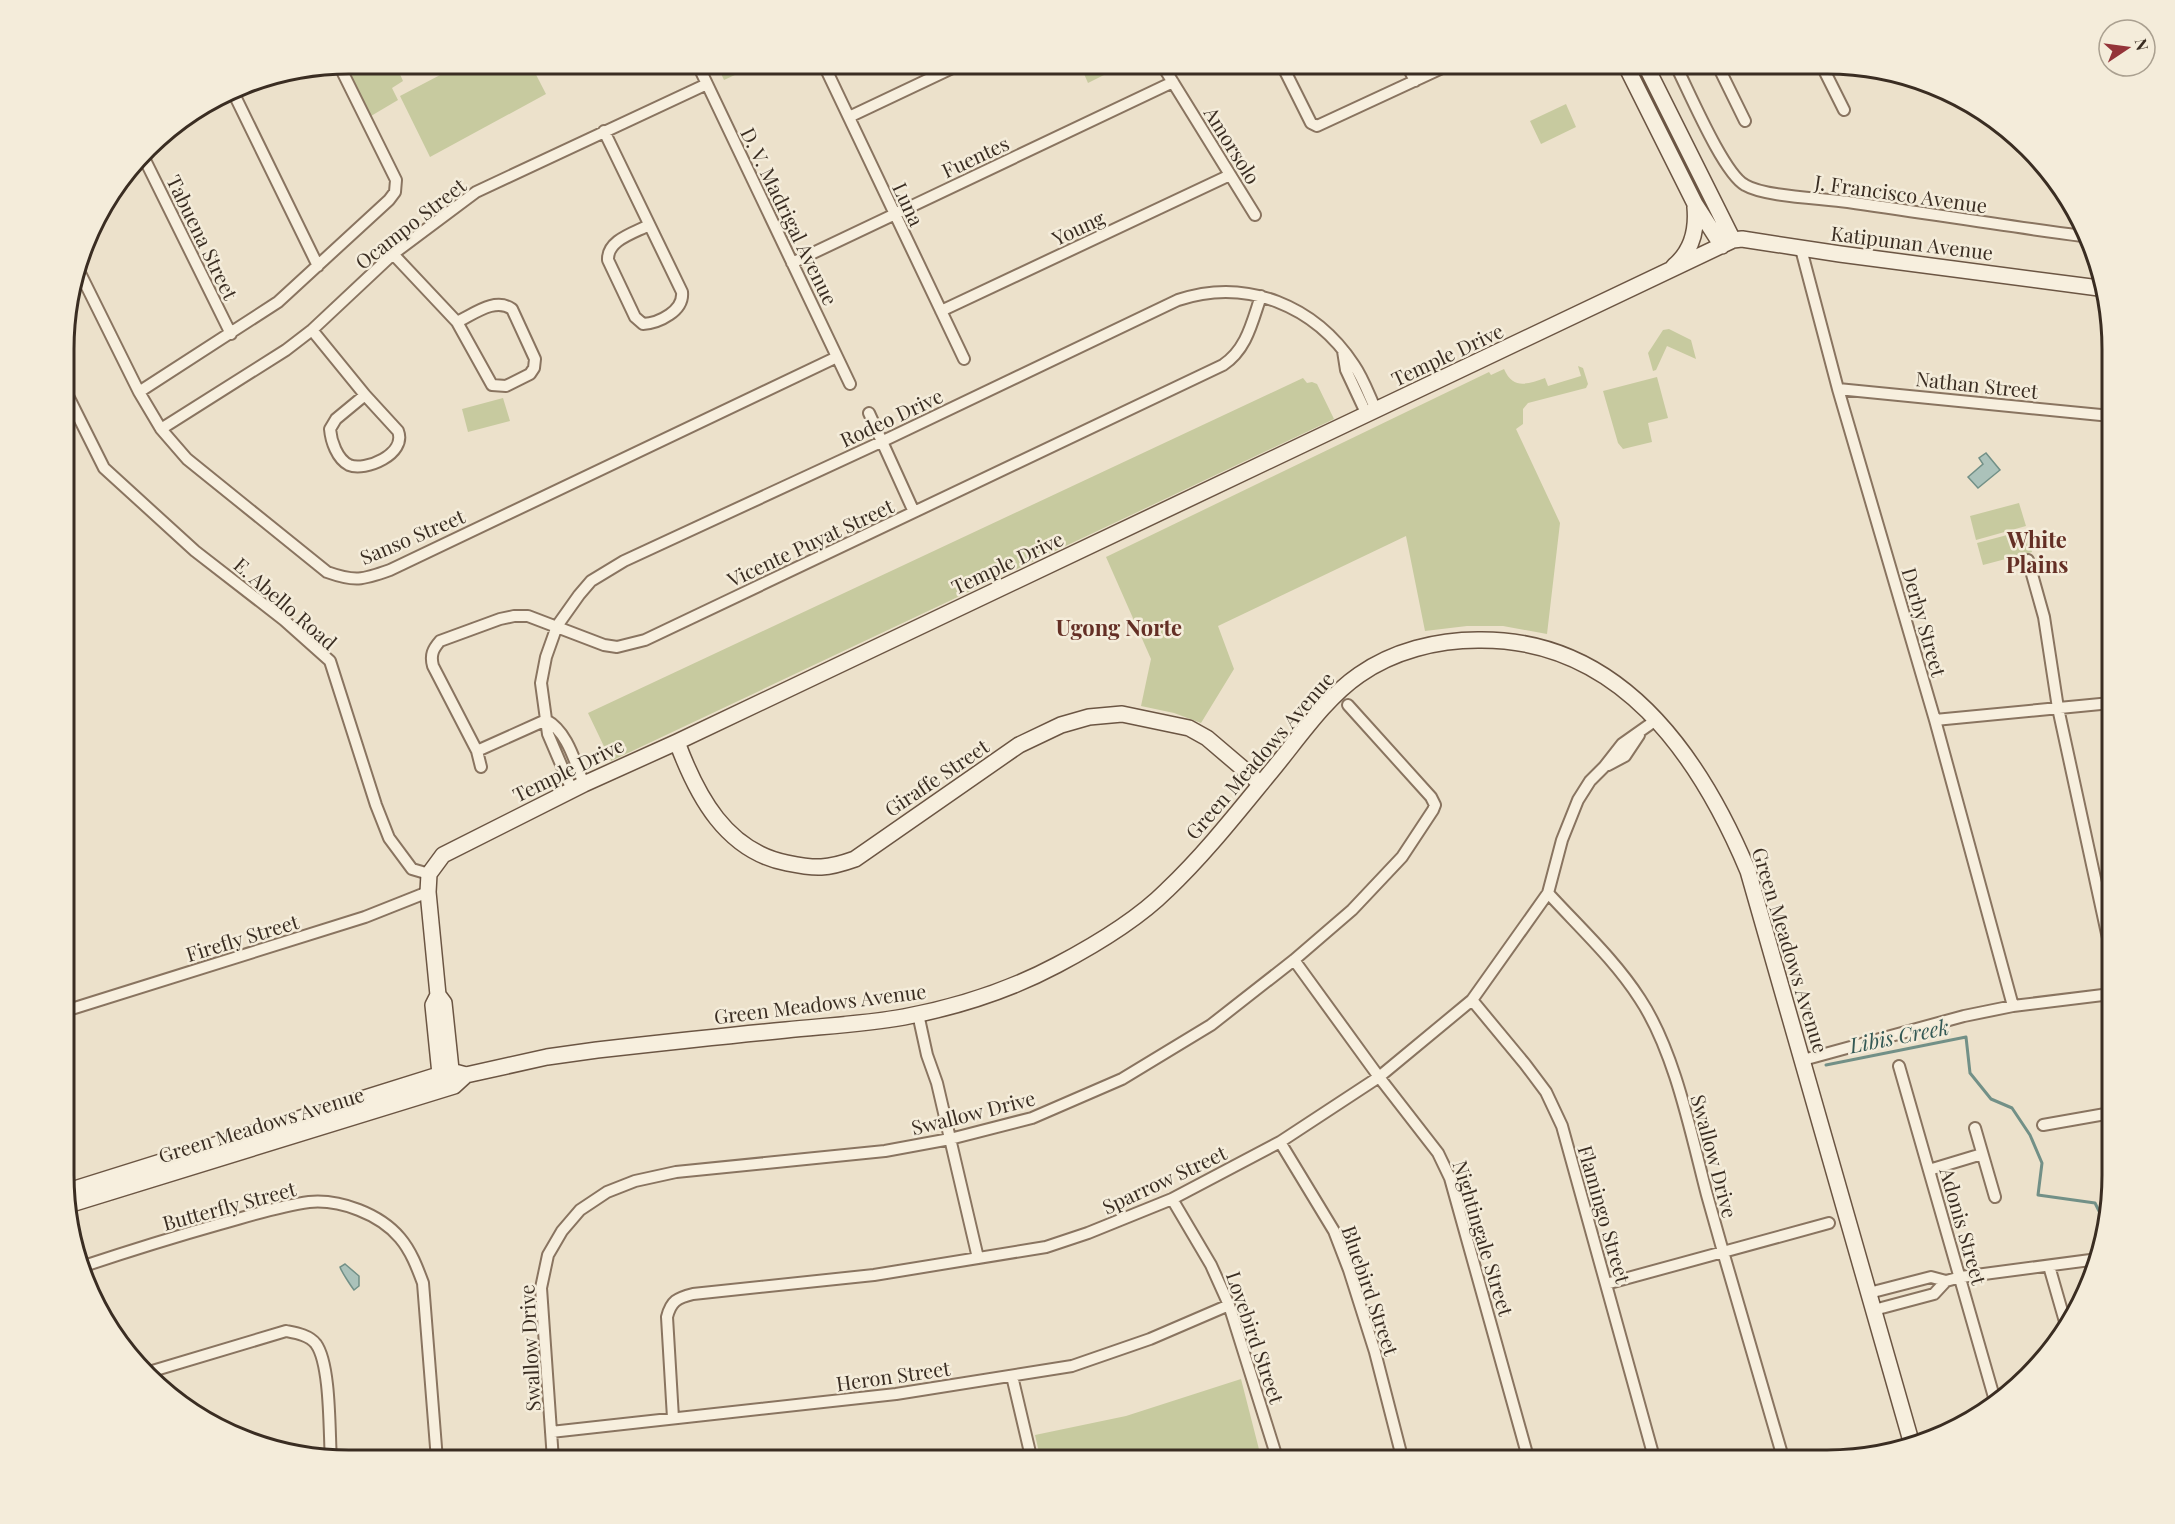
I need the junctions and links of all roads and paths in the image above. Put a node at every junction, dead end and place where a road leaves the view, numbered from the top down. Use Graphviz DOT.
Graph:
graph roads {
  1 [pos="343,74"];
  2 [pos="702,74"];
  3 [pos="828,74"];
  4 [pos="940,74"];
  5 [pos="1168,74"];
  6 [pos="1286,74"];
  7 [pos="1412,74"];
  8 [pos="1430,74"];
  9 [pos="1630,74"];
  10 [pos="1650,74"];
  11 [pos="1680,74"];
  12 [pos="1722,74"];
  13 [pos="1826,74"];
  14 [pos="1415,81"];
  15 [pos="1173,82"];
  16 [pos="707,84"];
  17 [pos="236,98"];
  18 [pos="1844,110"];
  19 [pos="849,117"];
  20 [pos="1745,121"];
  21 [pos="604,131"];
  22 [pos="146,162"];
  23 [pos="1230,175"];
  24 [pos="1695,204"];
  25 [pos="894,215"];
  26 [pos="1255,215"];
  27 [pos="649,225"];
  28 [pos="2077,235"];
  29 [pos="1728,243"];
  30 [pos="1801,249"];
  31 [pos="393,254"];
  32 [pos="792,263"];
  33 [pos="318,266"];
  34 [pos="1665,274"];
  35 [pos="83,279"];
  36 [pos="2094,287"];
  37 [pos="1261,296"];
  38 [pos="941,311"];
  39 [pos="457,322"];
  40 [pos="312,330"];
  41 [pos="231,334"];
  42 [pos="837,357"];
  43 [pos="964,358"];
  44 [pos="850,384"];
  45 [pos="1838,389"];
  46 [pos="139,392"];
  47 [pos="365,395"];
  48 [pos="74,408"];
  49 [pos="1372,412"];
  50 [pos="869,413"];
  51 [pos="2102,415"];
  52 [pos="161,429"];
  53 [pos="882,442"];
  54 [pos="914,512"];
  55 [pos="2028,560"];
  56 [pos="557,626"];
  57 [pos="2102,704"];
  58 [pos="1348,705"];
  59 [pos="2058,708"];
  60 [pos="546,720"];
  61 [pos="1656,720"];
  62 [pos="1935,720"];
  63 [pos="677,742"];
  64 [pos="477,751"];
  65 [pos="481,768"];
  66 [pos="1261,784"];
  67 [pos="578,787"];
  68 [pos="429,874"];
  69 [pos="428,892"];
  70 [pos="1548,893"];
  71 [pos="2102,911"];
  72 [pos="1294,960"];
  73 [pos="2102,995"];
  74 [pos="1472,1000"];
  75 [pos="2013,1006"];
  76 [pos="74,1008"];
  77 [pos="922,1013"];
  78 [pos="1803,1060"];
  79 [pos="1899,1066"];
  80 [pos="452,1077"];
  81 [pos="1379,1077"];
  82 [pos="2102,1115"];
  83 [pos="2043,1125"];
  84 [pos="1975,1128"];
  85 [pos="951,1139"];
  86 [pos="1280,1142"];
  87 [pos="214,1153"];
  88 [pos="1982,1154"];
  89 [pos="1929,1170"];
  90 [pos="74,1190"];
  91 [pos="1995,1197"];
  92 [pos="1172,1198"];
  93 [pos="75,1202"];
  94 [pos="1829,1223"];
  95 [pos="1723,1252"];
  96 [pos="978,1258"];
  97 [pos="2088,1260"];
  98 [pos="88,1265"];
  99 [pos="2049,1266"];
  100 [pos="1961,1277"];
  101 [pos="1946,1281"];
  102 [pos="1606,1284"];
  103 [pos="1869,1293"];
  104 [pos="1229,1305"];
  105 [pos="1874,1310"];
  106 [pos="2063,1316"];
  107 [pos="154,1370"];
  108 [pos="1012,1376"];
  109 [pos="1993,1394"];
  110 [pos="673,1418"];
  111 [pos="551,1432"];
  112 [pos="1910,1437"];
  113 [pos="330,1450"];
  114 [pos="436,1450"];
  115 [pos="552,1450"];
  116 [pos="1029,1450"];
  117 [pos="1275,1450"];
  118 [pos="1400,1450"];
  119 [pos="1526,1450"];
  120 [pos="1652,1450"];
  121 [pos="1781,1450"];
  1 -- 33 [label="street"];
  2 -- 16 [label="street, D. V. Madrigal Avenue"];
  3 -- 19 [label="street, Luna"];
  4 -- 19 [label="street"];
  5 -- 15 [label="street, Amorsolo"];
  6 -- 14 [label="street"];
  7 -- 14 [label="street"];
  8 -- 14 [label="street"];
  9 -- 24 [label="street"];
  10 -- 29 [label="street"];
  11 -- 28 [label="street, J. Francisco Avenue"];
  12 -- 20 [label="street"];
  13 -- 18 [label="street"];
  15 -- 23 [label="street, Amorsolo"];
  15 -- 25 [label="street, Fuentes"];
  16 -- 21 [label="street, Ocampo Street"];
  16 -- 32 [label="street, D. V. Madrigal Avenue"];
  17 -- 33 [label="street"];
  19 -- 25 [label="street, Luna"];
  21 -- 27 [label="street"];
  21 -- 31 [label="street, Ocampo Street"];
  22 -- 41 [label="street, Tabuena Street"];
  23 -- 26 [label="street, Amorsolo"];
  23 -- 38 [label="street, Young"];
  24 -- 29 [label="street"];
  24 -- 34 [label="street"];
  25 -- 32 [label="street, Fuentes"];
  25 -- 38 [label="street, Luna"];
  27 -- 27 [label="street"];
  29 -- 30 [label="street, Katipunan Avenue"];
  29 -- 34 [label="street, Temple Drive"];
  30 -- 36 [label="street, Katipunan Avenue"];
  30 -- 45 [label="street, Derby Street"];
  31 -- 39 [label="street"];
  31 -- 40 [label="street, Ocampo Street"];
  32 -- 42 [label="street, D. V. Madrigal Avenue"];
  33 -- 41 [label="street"];
  34 -- 49 [label="street, Temple Drive"];
  35 -- 46 [label="street, Sanso Street"];
  37 -- 49 [label="street, Rodeo Drive"];
  37 -- 53 [label="street, Rodeo Drive"];
  37 -- 54 [label="street, Vicente Puyat Street"];
  38 -- 43 [label="street, Luna"];
  39 -- 39 [label="street"];
  40 -- 47 [label="street"];
  40 -- 52 [label="street, Ocampo Street"];
  41 -- 46 [label="street"];
  42 -- 44 [label="street, D. V. Madrigal Avenue"];
  42 -- 52 [label="street, Sanso Street"];
  45 -- 51 [label="street, Nathan Street"];
  45 -- 62 [label="street, Derby Street"];
  46 -- 52 [label="street, Sanso Street"];
  47 -- 47 [label="street"];
  48 -- 68 [label="street, E. Abello Road"];
  49 -- 63 [label="street, Temple Drive"];
  50 -- 53 [label="street"];
  53 -- 54 [label="street"];
  53 -- 56 [label="street, Rodeo Drive"];
  54 -- 56 [label="street, Vicente Puyat Street"];
  55 -- 59 [label="street"];
  56 -- 60 [label="street, Rodeo Drive"];
  56 -- 64 [label="street, Vicente Puyat Street"];
  57 -- 59 [label="street"];
  58 -- 72 [label="street, Swallow Drive"];
  59 -- 62 [label="street"];
  59 -- 71 [label="street"];
  60 -- 64 [label="street"];
  60 -- 67 [label="street"];
  61 -- 66 [label="street, Green Meadows Avenue"];
  61 -- 70 [label="street, Sparrow Street"];
  61 -- 78 [label="street, Green Meadows Avenue"];
  62 -- 75 [label="street, Derby Street"];
  63 -- 66 [label="street, Giraffe Street"];
  63 -- 67 [label="street, Temple Drive"];
  64 -- 65 [label="street, Vicente Puyat Street"];
  66 -- 77 [label="street, Green Meadows Avenue"];
  67 -- 68 [label="street, Temple Drive"];
  68 -- 69 [label="street"];
  69 -- 76 [label="street, Firefly Street"];
  69 -- 80 [label="street"];
  70 -- 74 [label="street, Sparrow Street"];
  70 -- 95 [label="street, Swallow Drive"];
  72 -- 81 [label="street, Nightingale Street"];
  72 -- 85 [label="street, Swallow Drive"];
  73 -- 75 [label="street"];
  74 -- 81 [label="street, Sparrow Street"];
  74 -- 102 [label="street, Flamingo Street"];
  75 -- 78 [label="street"];
  77 -- 80 [label="street, Green Meadows Avenue"];
  77 -- 85 [label="street"];
  78 -- 103 [label="street, Green Meadows Avenue"];
  79 -- 89 [label="street, Adonis Street"];
  80 -- 87 [label="street, Green Meadows Avenue"];
  81 -- 86 [label="street, Sparrow Street"];
  81 -- 119 [label="street, Nightingale Street"];
  82 -- 83 [label="street"];
  84 -- 88 [label="street"];
  85 -- 96 [label="street"];
  85 -- 111 [label="street, Swallow Drive"];
  86 -- 92 [label="street, Sparrow Street"];
  86 -- 118 [label="street, Bluebird Street"];
  87 -- 90 [label="street, Green Meadows Avenue"];
  87 -- 93 [label="street, Green Meadows Avenue"];
  88 -- 89 [label="street"];
  88 -- 91 [label="street"];
  89 -- 100 [label="street, Adonis Street"];
  92 -- 96 [label="street, Sparrow Street"];
  92 -- 104 [label="street, Lovebird Street"];
  94 -- 95 [label="street"];
  95 -- 102 [label="street"];
  95 -- 121 [label="street, Swallow Drive"];
  96 -- 110 [label="street, Sparrow Street"];
  97 -- 99 [label="street"];
  98 -- 114 [label="street, Butterfly Street"];
  99 -- 100 [label="street"];
  99 -- 106 [label="street"];
  100 -- 101 [label="street"];
  100 -- 109 [label="street, Adonis Street"];
  101 -- 103 [label="street"];
  101 -- 105 [label="street"];
  102 -- 120 [label="street, Flamingo Street"];
  103 -- 105 [label="street, Green Meadows Avenue"];
  104 -- 108 [label="street, Heron Street"];
  104 -- 117 [label="street, Lovebird Street"];
  105 -- 112 [label="street, Green Meadows Avenue"];
  107 -- 113 [label="street"];
  108 -- 110 [label="street, Heron Street"];
  108 -- 116 [label="street"];
  110 -- 111 [label="street, Heron Street"];
  111 -- 115 [label="street, Swallow Drive"];
}
